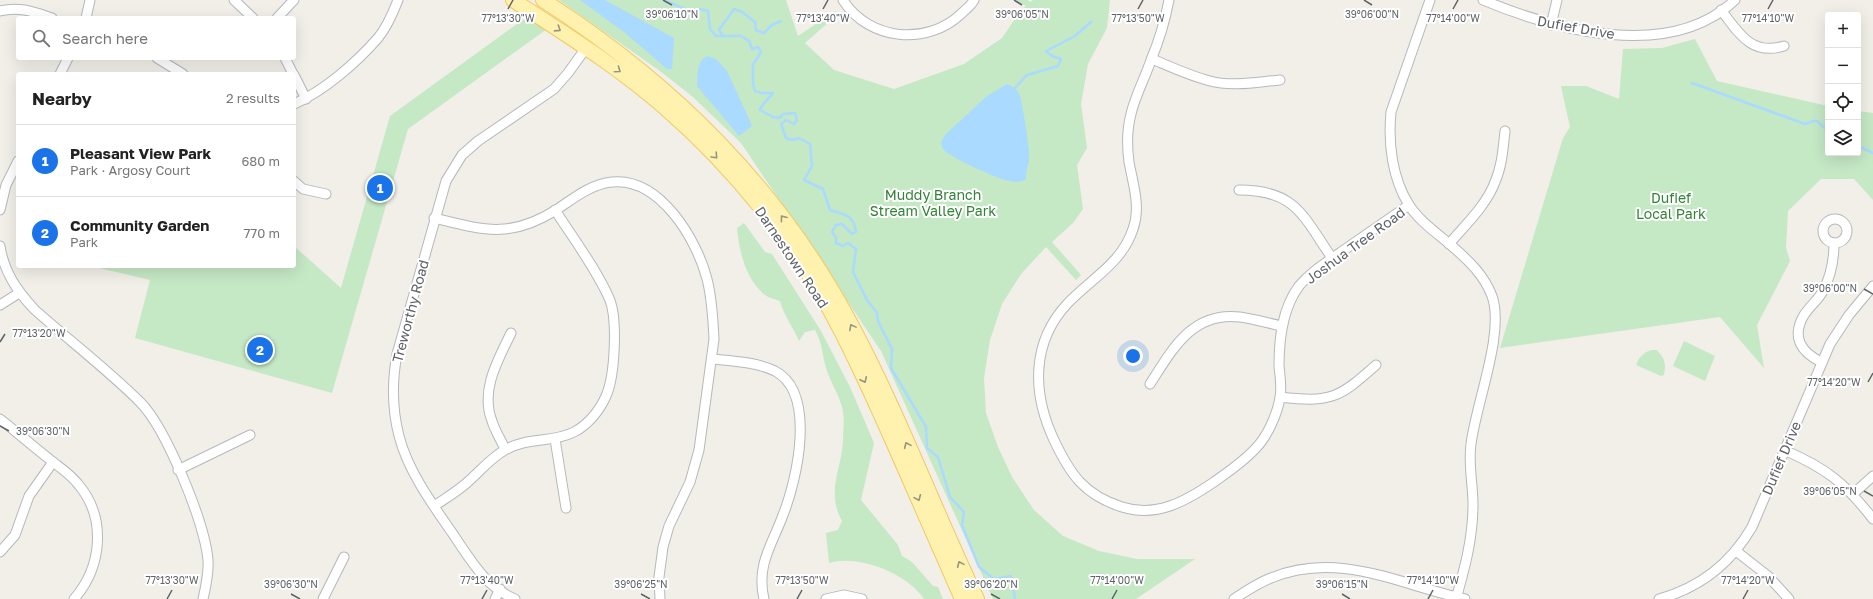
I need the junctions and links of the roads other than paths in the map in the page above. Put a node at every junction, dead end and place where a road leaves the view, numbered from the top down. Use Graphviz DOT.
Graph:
graph roads {
  1 [pos="90,0"];
  2 [pos="234,0"];
  3 [pos="294,0"];
  4 [pos="398,0"];
  5 [pos="513,0"];
  6 [pos="543,0"];
  7 [pos="843,0"];
  8 [pos="974,0"];
  9 [pos="1169,0"];
  10 [pos="1430,0"];
  11 [pos="1483,0"];
  12 [pos="1557,0"];
  13 [pos="1735,0"];
  14 [pos="1721,10"];
  15 [pos="0,11"];
  16 [pos="47,16"];
  17 [pos="86,16"];
  18 [pos="251,16"];
  19 [pos="279,16"];
  20 [pos="1551,25"];
  21 [pos="1784,46"];
  22 [pos="586,48"];
  23 [pos="1152,59"];
  24 [pos="67,60"];
  25 [pos="162,60"];
  26 [pos="286,60"];
  27 [pos="61,72"];
  28 [pos="180,72"];
  29 [pos="292,72"];
  30 [pos="296,79"];
  31 [pos="1280,80"];
  32 [pos="306,99"];
  33 [pos="296,103"];
  34 [pos="1505,131"];
  35 [pos="16,165"];
  36 [pos="296,183"];
  37 [pos="1239,190"];
  38 [pos="326,194"];
  39 [pos="1409,205"];
  40 [pos="0,210"];
  41 [pos="555,210"];
  42 [pos="434,218"];
  43 [pos="1834,243"];
  44 [pos="1449,244"];
  45 [pos="0,246"];
  46 [pos="1332,258"];
  47 [pos="1873,286"];
  48 [pos="19,293"];
  49 [pos="0,305"];
  50 [pos="1282,326"];
  51 [pos="511,334"];
  52 [pos="712,359"];
  53 [pos="1821,362"];
  54 [pos="1376,365"];
  55 [pos="1150,384"];
  56 [pos="1280,398"];
  57 [pos="0,419"];
  58 [pos="250,435"];
  59 [pos="555,438"];
  60 [pos="505,449"];
  61 [pos="1784,450"];
  62 [pos="53,462"];
  63 [pos="178,470"];
  64 [pos="1873,476"];
  65 [pos="1853,494"];
  66 [pos="434,506"];
  67 [pos="566,508"];
  68 [pos="1873,519"];
  69 [pos="1736,551"];
  70 [pos="0,552"];
  71 [pos="344,557"];
  72 [pos="500,589"];
  73 [pos="1459,598"];
  74 [pos="74,599"];
  75 [pos="203,599"];
  76 [pos="323,599"];
  77 [pos="495,599"];
  78 [pos="515,599"];
  79 [pos="660,599"];
  80 [pos="764,599"];
  81 [pos="826,599"];
  82 [pos="862,599"];
  83 [pos="962,599"];
  84 [pos="977,599"];
  85 [pos="1234,599"];
  86 [pos="1660,599"];
  87 [pos="1789,599"];
  1 -- 17 [label="street"];
  2 -- 18 [label="street"];
  3 -- 19 [label="street"];
  4 -- 32 [label="street"];
  5 -- 22 [label="main road, Darnestown Road, one-way"];
  84 -- 6 [label="main road, Darnestown Road, one-way"];
  7 -- 8 [label="street"];
  9 -- 23 [label="street, Joshua Tree Road"];
  10 -- 39 [label="street"];
  11 -- 20 [label="street, Dufief Drive"];
  12 -- 20 [label="street"];
  13 -- 14 [label="street, Dufief Drive"];
  14 -- 20 [label="street, Dufief Drive"];
  14 -- 21 [label="street"];
  15 -- 16 [label="street"];
  22 -- 42 [label="street, Treworthy Road"];
  22 -- 83 [label="main road, Darnestown Road, one-way"];
  23 -- 31 [label="street"];
  23 -- 56 [label="street, Joshua Tree Road"];
  24 -- 27 [label="street"];
  25 -- 28 [label="street"];
  26 -- 29 [label="street"];
  30 -- 32 [label="street"];
  32 -- 33 [label="street"];
  34 -- 44 [label="street"];
  35 -- 40 [label="street"];
  36 -- 38 [label="street"];
  37 -- 46 [label="street"];
  39 -- 44 [label="street"];
  39 -- 46 [label="street, Joshua Tree Road"];
  41 -- 42 [label="street"];
  41 -- 52 [label="street"];
  41 -- 59 [label="street"];
  42 -- 66 [label="street, Treworthy Road"];
  43 -- 53 [label="street"];
  44 -- 73 [label="street"];
  45 -- 48 [label="street"];
  46 -- 50 [label="street, Joshua Tree Road"];
  47 -- 53 [label="street, Dufief Drive"];
  48 -- 49 [label="street"];
  48 -- 63 [label="street"];
  50 -- 55 [label="street"];
  50 -- 56 [label="street, Joshua Tree Road"];
  51 -- 60 [label="street"];
  52 -- 79 [label="street"];
  52 -- 80 [label="street"];
  53 -- 61 [label="street, Dufief Drive"];
  54 -- 56 [label="street"];
  57 -- 62 [label="street"];
  58 -- 63 [label="street"];
  59 -- 60 [label="street"];
  59 -- 67 [label="street"];
  60 -- 66 [label="street"];
  61 -- 65 [label="street"];
  61 -- 69 [label="street, Dufief Drive"];
  62 -- 70 [label="street"];
  62 -- 74 [label="street"];
  63 -- 75 [label="street"];
  64 -- 65 [label="street"];
  65 -- 68 [label="street"];
  66 -- 72 [label="street, Treworthy Road"];
  69 -- 86 [label="street, Dufief Drive"];
  69 -- 87 [label="street"];
  71 -- 76 [label="street"];
  72 -- 77 [label="street"];
  72 -- 78 [label="street, Treworthy Road"];
  73 -- 85 [label="street"];
  81 -- 82 [label="street"];
}
